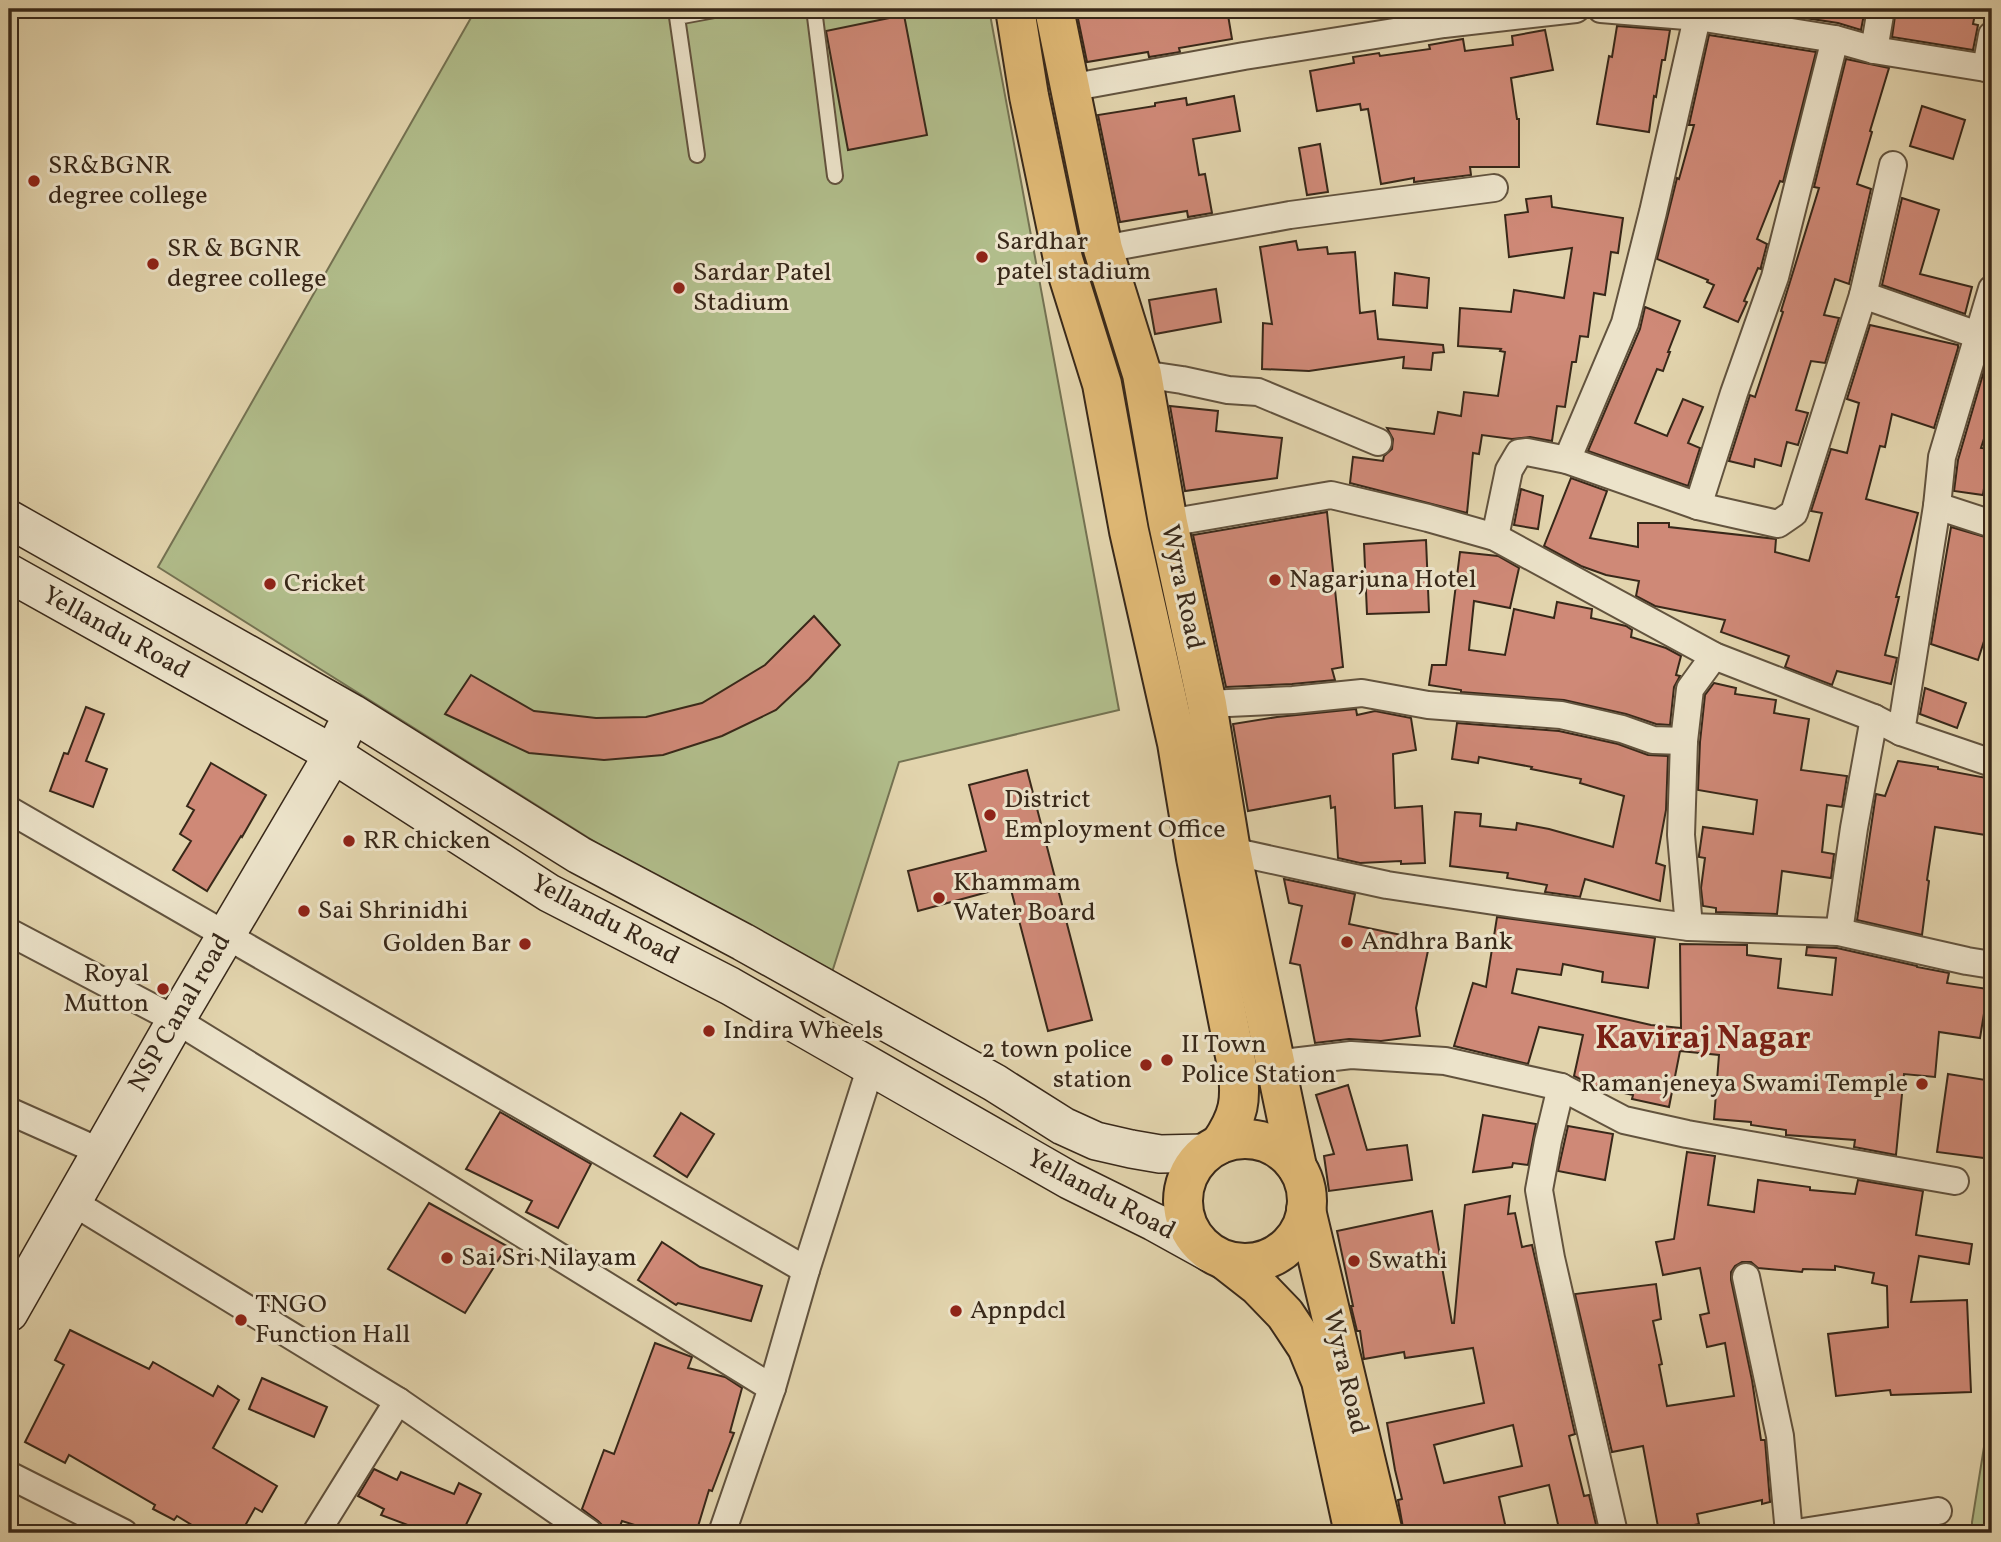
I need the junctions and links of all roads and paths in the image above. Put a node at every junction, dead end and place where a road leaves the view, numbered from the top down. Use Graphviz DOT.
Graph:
graph roads {
  1 [pos="720,9"];
  2 [pos="814,9"];
  3 [pos="1014,9"];
  4 [pos="1054,9"];
  5 [pos="1565,9"];
  6 [pos="1601,9"];
  7 [pos="1881,9"];
  8 [pos="1699,13"];
  9 [pos="1992,35"];
  10 [pos="1835,38"];
  11 [pos="1874,50"];
  12 [pos="1989,69"];
  13 [pos="1069,88"];
  14 [pos="697,155"];
  15 [pos="1893,165"];
  16 [pos="835,176"];
  17 [pos="1494,188"];
  18 [pos="1103,249"];
  19 [pos="1992,289"];
  20 [pos="1863,296"];
  21 [pos="1985,338"];
  22 [pos="1142,374"];
  23 [pos="1378,442"];
  24 [pos="1567,460"];
  25 [pos="1698,506"];
  26 [pos="1937,506"];
  27 [pos="9,519"];
  28 [pos="1168,523"];
  29 [pos="1992,524"];
  30 [pos="1495,537"];
  31 [pos="9,573"];
  32 [pos="1714,656"];
  33 [pos="1207,704"];
  34 [pos="352,713"];
  35 [pos="1874,718"];
  36 [pos="1901,732"];
  37 [pos="1684,741"];
  38 [pos="333,754"];
  39 [pos="1992,763"];
  40 [pos="9,810"];
  41 [pos="1231,851"];
  42 [pos="1689,927"];
  43 [pos="9,932"];
  44 [pos="1839,932"];
  45 [pos="225,936"];
  46 [pos="1992,965"];
  47 [pos="176,1020"];
  48 [pos="1275,1064"];
  49 [pos="871,1066"];
  50 [pos="1561,1087"];
  51 [pos="9,1111"];
  52 [pos="1212,1148"];
  53 [pos="101,1152"];
  54 [pos="1297,1167"];
  55 [pos="1955,1181"];
  56 [pos="71,1201"];
  57 [pos="1307,1210"];
  58 [pos="1218,1257"];
  59 [pos="806,1270"];
  60 [pos="1746,1277"];
  61 [pos="9,1313"];
  62 [pos="772,1388"];
  63 [pos="398,1401"];
  64 [pos="9,1475"];
  65 [pos="1938,1511"];
  66 [pos="124,1533"];
  67 [pos="316,1533"];
  68 [pos="589,1533"];
  69 [pos="722,1533"];
  70 [pos="1354,1533"];
  71 [pos="1383,1533"];
  72 [pos="1614,1533"];
  73 [pos="1788,1533"];
  74 [pos="1796,1533"];
  1 -- 14 [label="lane"];
  2 -- 16 [label="lane"];
  3 -- 52 [label="main road, Wyra Road"];
  4 -- 13 [label="main road, Wyra Road"];
  5 -- 13 [label="street"];
  6 -- 8 [label="street"];
  7 -- 11 [label="street"];
  8 -- 10 [label="street"];
  8 -- 24 [label="street"];
  9 -- 12 [label="street"];
  10 -- 11 [label="street"];
  10 -- 25 [label="street"];
  11 -- 12 [label="street"];
  13 -- 18 [label="main road, Wyra Road"];
  15 -- 20 [label="street"];
  17 -- 18 [label="street"];
  18 -- 22 [label="main road, Wyra Road"];
  19 -- 21 [label="street"];
  20 -- 21 [label="street"];
  20 -- 25 [label="street"];
  21 -- 26 [label="street"];
  22 -- 23 [label="street"];
  22 -- 28 [label="main road, Wyra Road"];
  24 -- 25 [label="street"];
  24 -- 30 [label="street"];
  26 -- 29 [label="street"];
  26 -- 36 [label="street"];
  27 -- 34 [label="main road, Yellandu Road"];
  28 -- 30 [label="street"];
  28 -- 33 [label="main road, Wyra Road"];
  30 -- 32 [label="street"];
  31 -- 38 [label="main road, Yellandu Road"];
  32 -- 35 [label="street"];
  32 -- 37 [label="street"];
  33 -- 37 [label="street"];
  33 -- 41 [label="main road, Wyra Road"];
  34 -- 38 [label="main road, NSP Canal road"];
  34 -- 52 [label="main road, Yellandu Road"];
  35 -- 36 [label="street"];
  35 -- 44 [label="street"];
  36 -- 39 [label="street"];
  37 -- 42 [label="street"];
  38 -- 45 [label="main road, NSP Canal road"];
  38 -- 49 [label="main road, Yellandu Road"];
  40 -- 45 [label="street"];
  41 -- 42 [label="street"];
  41 -- 48 [label="main road, Wyra Road"];
  42 -- 44 [label="street"];
  43 -- 47 [label="street"];
  44 -- 46 [label="street"];
  45 -- 47 [label="main road, NSP Canal road"];
  45 -- 59 [label="street"];
  47 -- 53 [label="main road, NSP Canal road"];
  47 -- 62 [label="street"];
  48 -- 50 [label="street"];
  48 -- 54 [label="main road, Wyra Road"];
  49 -- 58 [label="main road, Yellandu Road"];
  49 -- 59 [label="street"];
  50 -- 55 [label="street"];
  50 -- 72 [label="street"];
  51 -- 53 [label="street"];
  52 -- 54 [label="main road"];
  52 -- 58 [label="main road, Wyra Road"];
  53 -- 56 [label="main road, NSP Canal road"];
  54 -- 57 [label="main road, Wyra Road"];
  56 -- 61 [label="main road, NSP Canal road"];
  56 -- 63 [label="street"];
  57 -- 58 [label="main road"];
  57 -- 71 [label="main road, Wyra Road"];
  58 -- 70 [label="main road, Wyra Road"];
  59 -- 62 [label="street"];
  60 -- 73 [label="street"];
  62 -- 69 [label="street"];
  63 -- 67 [label="street"];
  63 -- 68 [label="street"];
  64 -- 66 [label="street"];
  65 -- 74 [label="street"];
}
